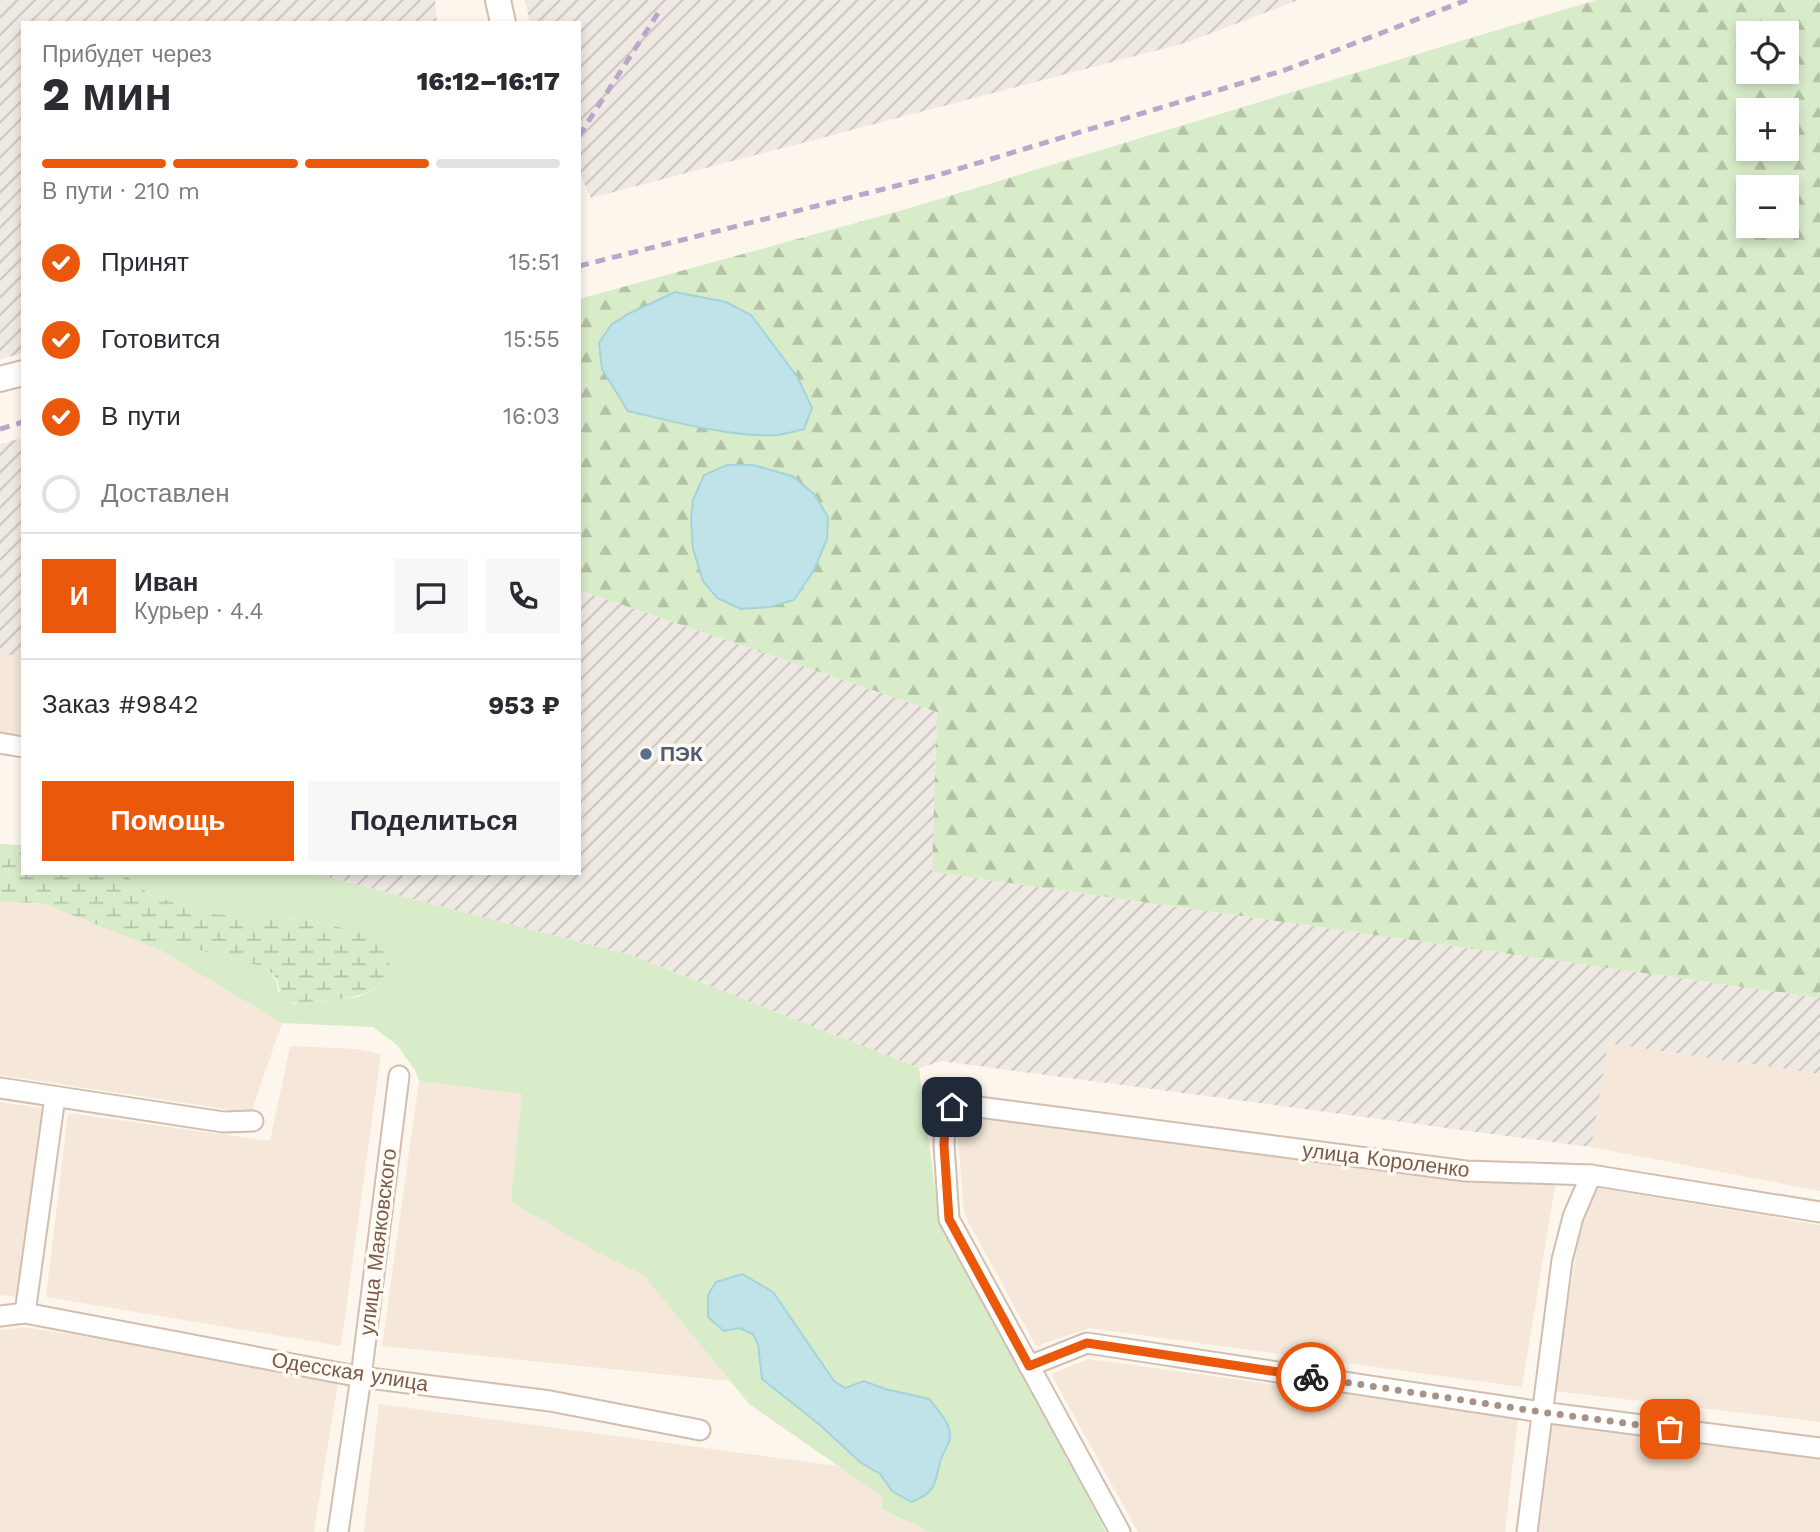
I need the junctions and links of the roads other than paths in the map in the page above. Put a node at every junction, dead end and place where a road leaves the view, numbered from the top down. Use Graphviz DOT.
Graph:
graph roads {
  1 [pos="498,0"];
  2 [pos="503,21"];
  3 [pos="21,374"];
  4 [pos="0,379"];
  5 [pos="0,743"];
  6 [pos="21,747"];
  7 [pos="399,1076"];
  8 [pos="0,1088"];
  9 [pos="55,1097"];
  10 [pos="253,1121"];
  11 [pos="1591,1175"];
  12 [pos="1820,1212"];
  13 [pos="25,1313"];
  14 [pos="0,1316"];
  15 [pos="1029,1366"];
  16 [pos="361,1377"];
  17 [pos="1541,1412"];
  18 [pos="700,1430"];
  19 [pos="1820,1448"];
  20 [pos="338,1532"];
  21 [pos="1120,1532"];
  22 [pos="1527,1532"];
  1 -- 2 [label="street"];
  3 -- 4 [label="street"];
  5 -- 6 [label="street"];
  7 -- 16 [label="street, улица Маяковского"];
  8 -- 9 [label="street"];
  9 -- 10 [label="street"];
  9 -- 13 [label="street"];
  11 -- 12 [label="street, улица Короленко"];
  11 -- 15 [label="street, улица Короленко"];
  11 -- 17 [label="street"];
  13 -- 14 [label="street, Одесская улица"];
  13 -- 16 [label="street, Одесская улица"];
  15 -- 17 [label="street"];
  15 -- 21 [label="street"];
  16 -- 18 [label="street, Одесская улица"];
  16 -- 20 [label="street, улица Маяковского"];
  17 -- 19 [label="street"];
  17 -- 22 [label="street"];
}
